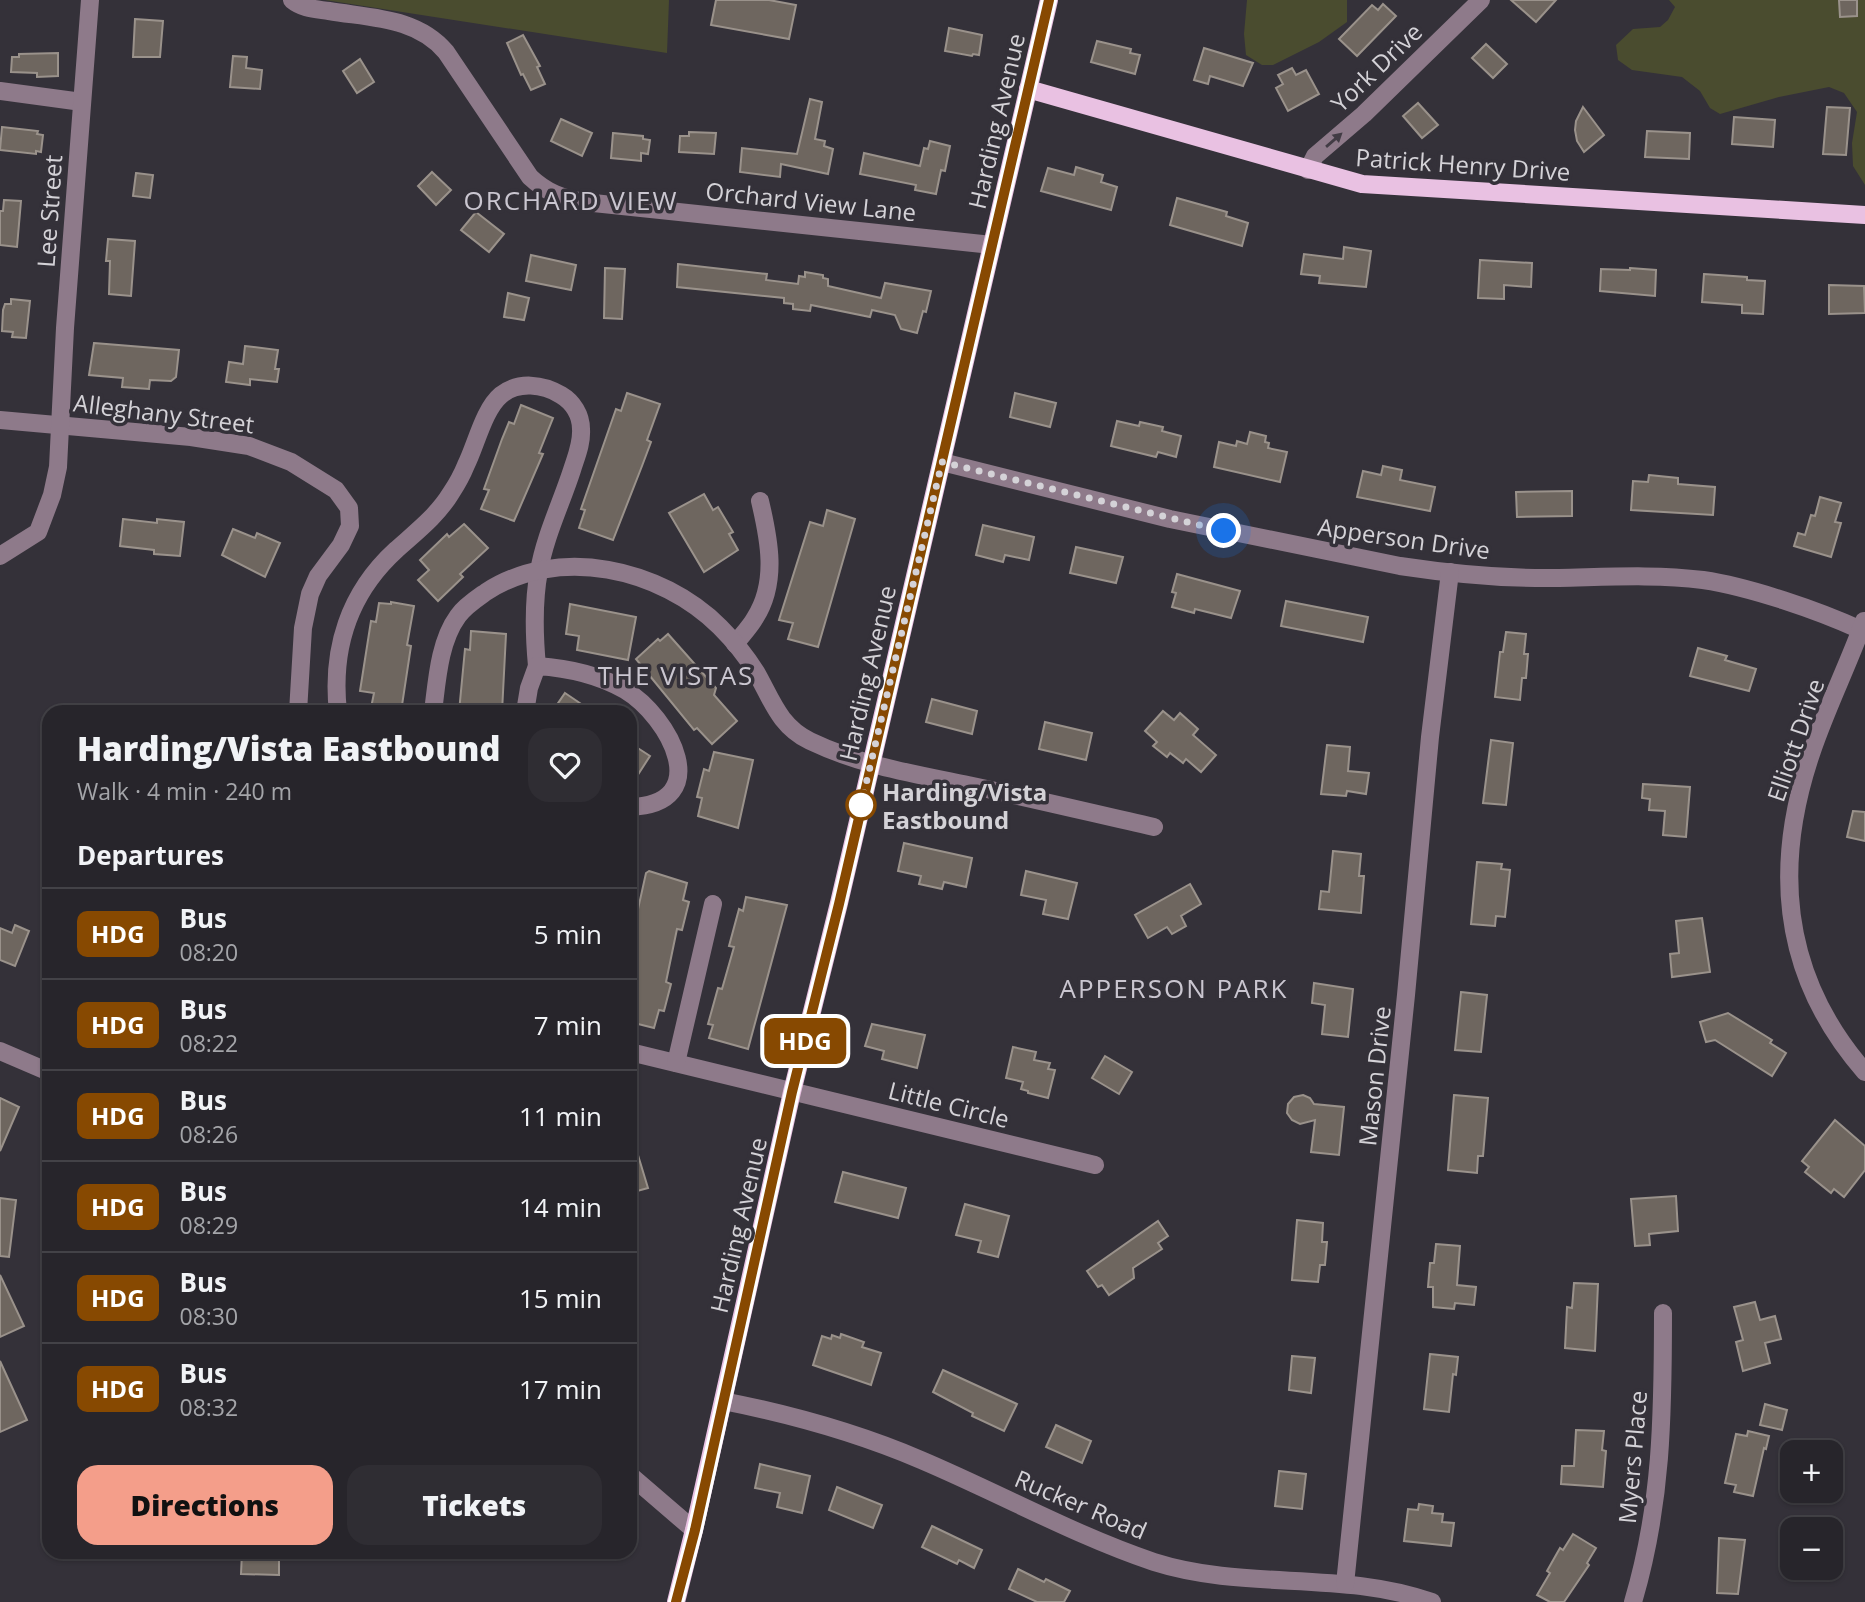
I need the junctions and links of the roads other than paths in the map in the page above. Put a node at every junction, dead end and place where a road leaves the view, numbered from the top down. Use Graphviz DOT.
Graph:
graph roads {
  1 [pos="90,0"];
  2 [pos="292,0"];
  3 [pos="1049,0"];
  4 [pos="1481,0"];
  5 [pos="1028,89"];
  6 [pos="0,91"];
  7 [pos="82,102"];
  8 [pos="1308,170"];
  9 [pos="1865,215"];
  10 [pos="992,245"];
  11 [pos="0,420"];
  12 [pos="60,425"];
  13 [pos="942,462"];
  14 [pos="760,501"];
  15 [pos="0,556"];
  16 [pos="539,570"];
  17 [pos="1450,572"];
  18 [pos="1863,624"];
  19 [pos="735,644"];
  20 [pos="537,666"];
  21 [pos="298,705"];
  22 [pos="338,705"];
  23 [pos="434,705"];
  24 [pos="526,705"];
  25 [pos="871,764"];
  26 [pos="637,806"];
  27 [pos="1154,827"];
  28 [pos="713,904"];
  29 [pos="0,1051"];
  30 [pos="637,1054"];
  31 [pos="676,1063"];
  32 [pos="42,1069"];
  33 [pos="1865,1072"];
  34 [pos="792,1092"];
  35 [pos="1095,1165"];
  36 [pos="1663,1313"];
  37 [pos="723,1401"];
  38 [pos="637,1481"];
  39 [pos="695,1530"];
  40 [pos="1345,1584"];
  41 [pos="676,1602"];
  42 [pos="1432,1602"];
  43 [pos="1633,1602"];
  1 -- 7 [label="street, Lee Street"];
  2 -- 10 [label="street, Orchard View Lane"];
  3 -- 5 [label="main road, Harding Avenue"];
  8 -- 4 [label="street, York Drive, one-way"];
  5 -- 8 [label="main road, Patrick Henry Drive"];
  5 -- 10 [label="main road, Harding Avenue"];
  6 -- 7 [label="street"];
  7 -- 12 [label="street, Lee Street"];
  8 -- 9 [label="main road, Patrick Henry Drive"];
  10 -- 13 [label="main road, Harding Avenue"];
  11 -- 12 [label="street, Alleghany Street"];
  12 -- 15 [label="street, Lee Street"];
  12 -- 21 [label="street, Alleghany Street"];
  13 -- 17 [label="street, Apperson Drive"];
  13 -- 25 [label="main road, Harding Avenue"];
  14 -- 19 [label="street"];
  16 -- 19 [label="street"];
  16 -- 20 [label="street"];
  16 -- 22 [label="street"];
  16 -- 23 [label="street"];
  17 -- 18 [label="street, Apperson Drive"];
  17 -- 40 [label="street, Mason Drive"];
  18 -- 33 [label="street, Elliott Drive"];
  19 -- 25 [label="street"];
  20 -- 24 [label="street"];
  20 -- 26 [label="street"];
  25 -- 27 [label="street"];
  25 -- 34 [label="main road, Harding Avenue"];
  28 -- 31 [label="street"];
  29 -- 32 [label="street"];
  30 -- 31 [label="street, Little Circle"];
  31 -- 34 [label="street, Little Circle"];
  34 -- 35 [label="street, Little Circle"];
  34 -- 37 [label="main road, Harding Avenue"];
  36 -- 43 [label="street, Myers Place"];
  37 -- 39 [label="main road, Harding Avenue"];
  37 -- 40 [label="street, Rucker Road"];
  38 -- 39 [label="street"];
  39 -- 41 [label="main road, Harding Avenue"];
  40 -- 42 [label="street, Rucker Road"];
}
